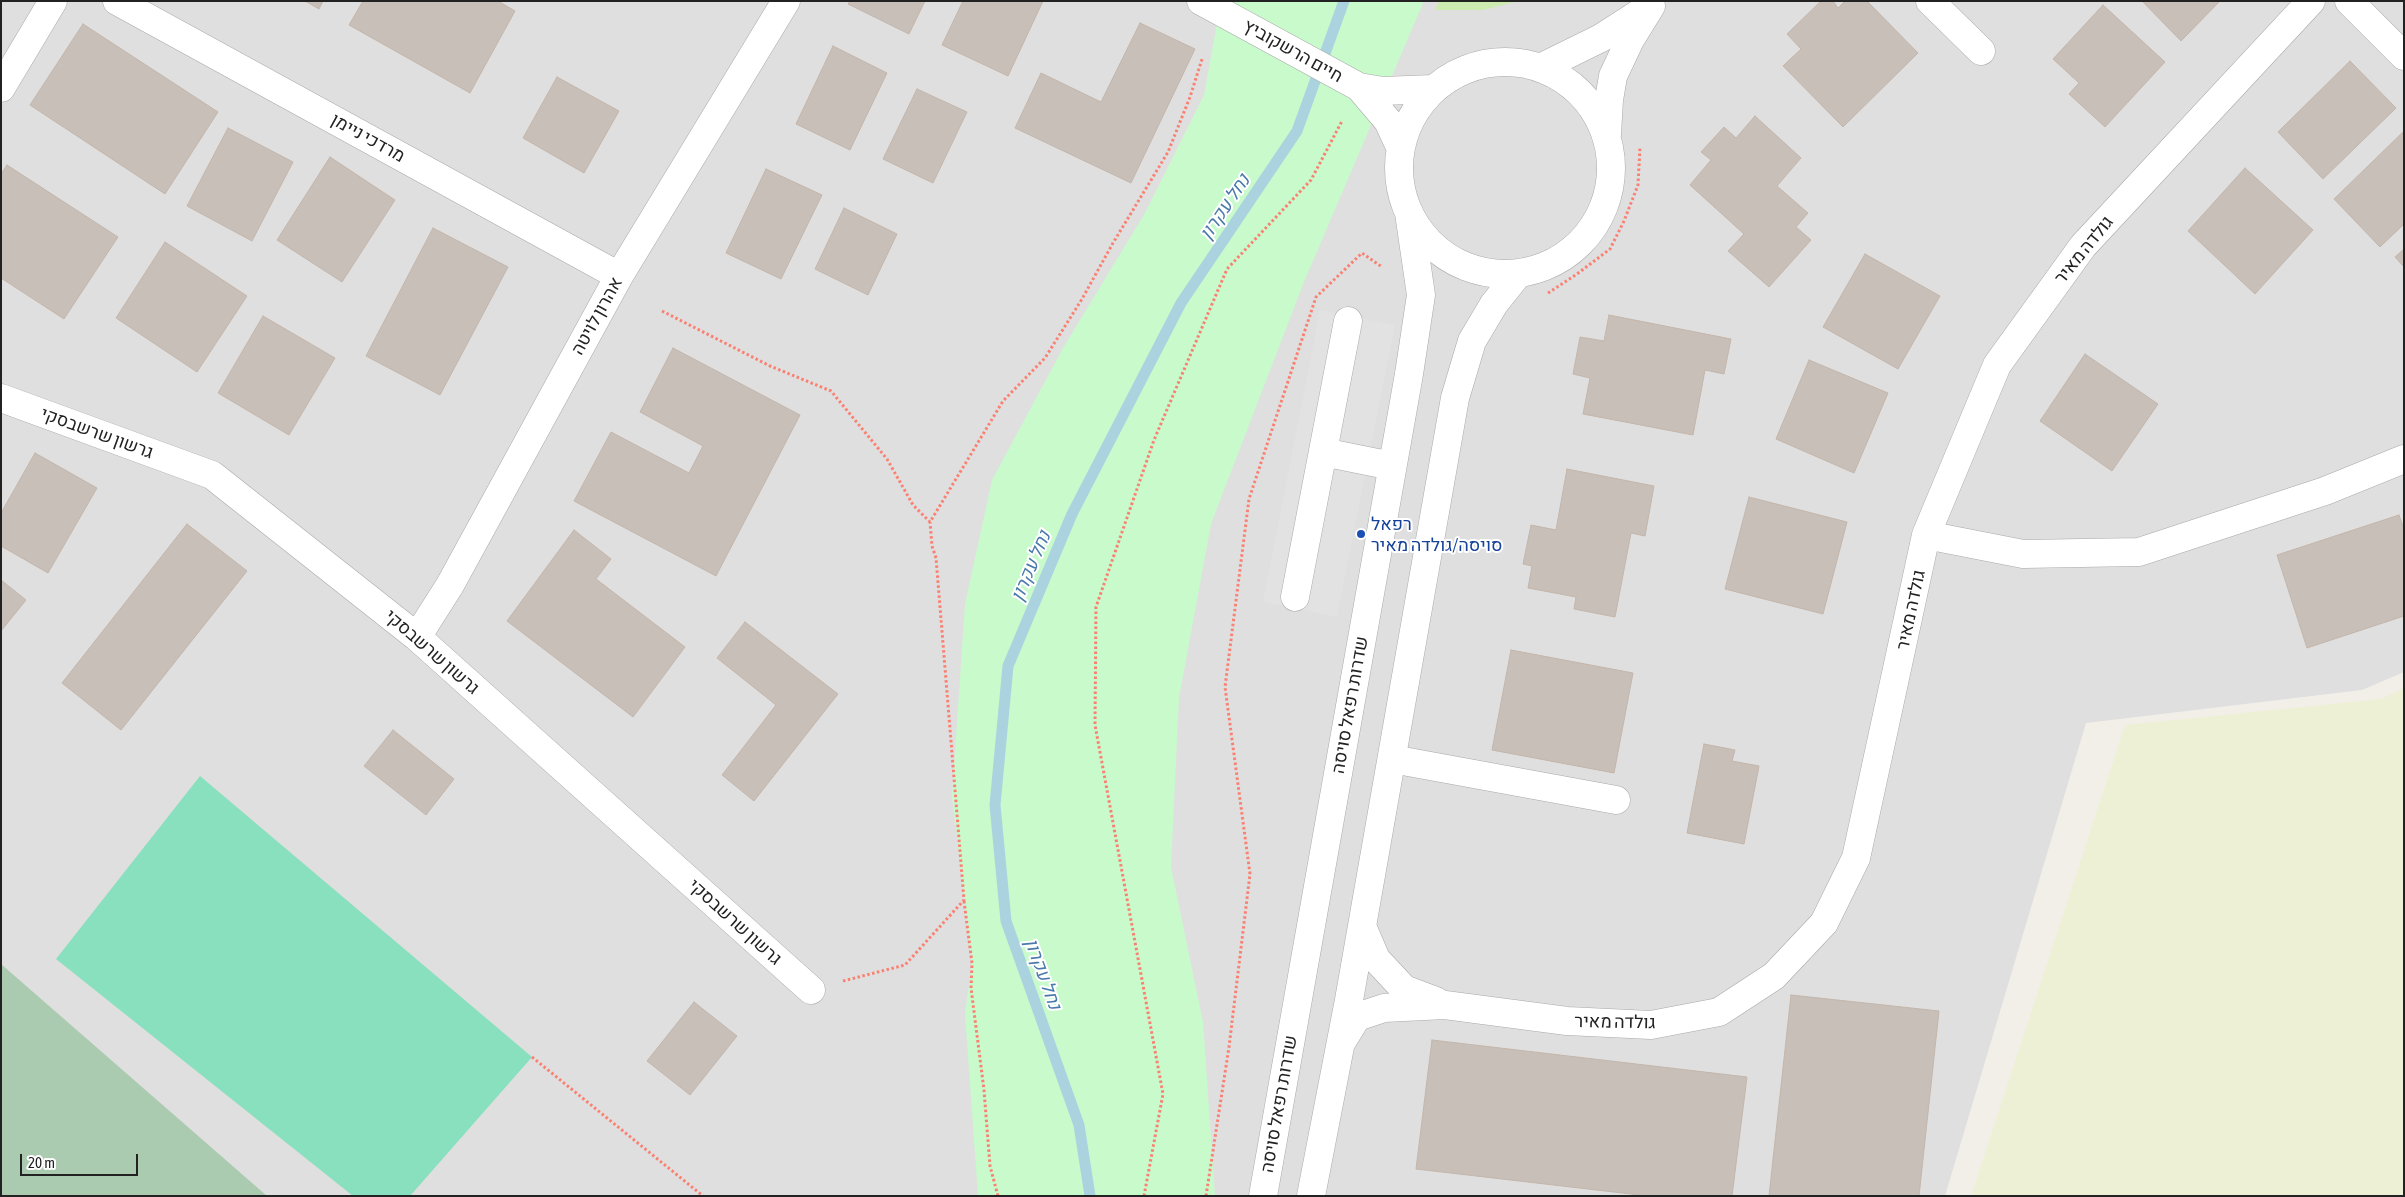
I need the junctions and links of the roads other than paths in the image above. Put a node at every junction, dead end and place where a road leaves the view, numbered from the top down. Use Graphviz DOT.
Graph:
graph roads {
  1 [pos="53,1"];
  2 [pos="117,1"];
  3 [pos="786,1"];
  4 [pos="1201,1"];
  5 [pos="1930,1"];
  6 [pos="2310,1"];
  7 [pos="2348,1"];
  8 [pos="1653,3"];
  9 [pos="1981,50"];
  10 [pos="2404,56"];
  11 [pos="1542,67"];
  12 [pos="1359,87"];
  13 [pos="1,88"];
  14 [pos="1433,89"];
  15 [pos="1607,137"];
  16 [pos="1400,147"];
  17 [pos="1409,213"];
  18 [pos="1518,274"];
  19 [pos="619,276"];
  20 [pos="1348,321"];
  21 [pos="1,398"];
  22 [pos="1323,452"];
  23 [pos="2404,459"];
  24 [pos="1392,466"];
  25 [pos="1926,535"];
  26 [pos="1295,597"];
  27 [pos="417,636"];
  28 [pos="1392,758"];
  29 [pos="1616,800"];
  30 [pos="1362,926"];
  31 [pos="811,990"];
  32 [pos="1445,1005"];
  33 [pos="1341,1043"];
  34 [pos="1263,1196"];
  35 [pos="1311,1196"];
  1 -- 13 [label="street"];
  2 -- 19 [label="street, מרדכי ניימן"];
  3 -- 19 [label="street, אהרון לויטה"];
  4 -- 12 [label="street, חיים הרשקוביץ"];
  5 -- 9 [label="street"];
  6 -- 25 [label="street, גולדה מאיר"];
  7 -- 10 [label="street"];
  8 -- 11 [label="street"];
  8 -- 15 [label="street"];
  11 -- 14 [label="street"];
  11 -- 15 [label="street"];
  12 -- 14 [label="street, חיים הרשקוביץ"];
  12 -- 16 [label="street, חיים הרשקוביץ"];
  14 -- 16 [label="street"];
  15 -- 18 [label="street"];
  16 -- 17 [label="street"];
  17 -- 18 [label="street"];
  17 -- 24 [label="street, שדרות רפאל סויסה"];
  18 -- 28 [label="street"];
  19 -- 27 [label="street, אהרון לויטה"];
  20 -- 22 [label="street"];
  21 -- 27 [label="street, גרשון שרשבסקי"];
  22 -- 24 [label="street"];
  22 -- 26 [label="street"];
  23 -- 25 [label="street"];
  24 -- 34 [label="street, שדרות רפאל סויסה"];
  25 -- 32 [label="street, גולדה מאיר"];
  27 -- 31 [label="street, גרשון שרשבסקי"];
  28 -- 29 [label="street"];
  28 -- 30 [label="street"];
  30 -- 32 [label="street, גולדה מאיר"];
  30 -- 33 [label="street"];
  32 -- 33 [label="street, גולדה מאיר"];
  33 -- 35 [label="street"];
}
